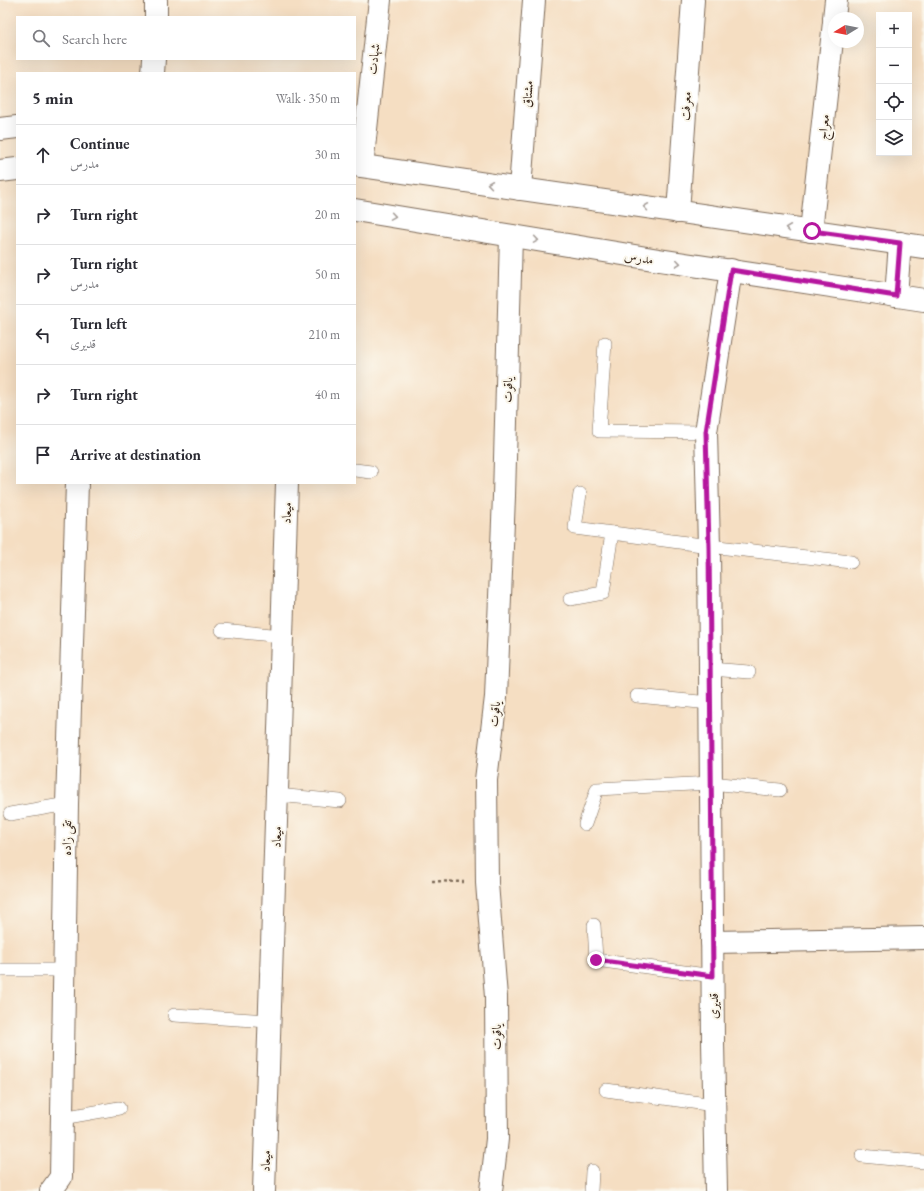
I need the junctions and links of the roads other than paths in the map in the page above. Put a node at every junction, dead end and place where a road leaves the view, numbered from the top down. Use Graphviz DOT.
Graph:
graph roads {
  1 [pos="156,0"];
  2 [pos="380,0"];
  3 [pos="534,0"];
  4 [pos="693,0"];
  5 [pos="836,0"];
  6 [pos="835,12"];
  7 [pos="156,16"];
  8 [pos="831,48"];
  9 [pos="154,60"];
  10 [pos="153,72"];
  11 [pos="16,127"];
  12 [pos="0,129"];
  13 [pos="358,165"];
  14 [pos="16,169"];
  15 [pos="0,170"];
  16 [pos="520,188"];
  17 [pos="356,210"];
  18 [pos="678,212"];
  19 [pos="812,231"];
  20 [pos="511,236"];
  21 [pos="900,243"];
  22 [pos="924,247"];
  23 [pos="731,270"];
  24 [pos="896,296"];
  25 [pos="924,300"];
  26 [pos="605,343"];
  27 [pos="706,432"];
  28 [pos="356,470"];
  29 [pos="370,472"];
  30 [pos="77,484"];
  31 [pos="287,484"];
  32 [pos="580,494"];
  33 [pos="612,533"];
  34 [pos="709,546"];
  35 [pos="851,562"];
  36 [pos="570,599"];
  37 [pos="222,630"];
  38 [pos="282,636"];
  39 [pos="710,669"];
  40 [pos="749,672"];
  41 [pos="637,696"];
  42 [pos="710,703"];
  43 [pos="711,783"];
  44 [pos="780,790"];
  45 [pos="277,795"];
  46 [pos="340,801"];
  47 [pos="66,804"];
  48 [pos="10,814"];
  49 [pos="585,824"];
  50 [pos="594,925"];
  51 [pos="924,938"];
  52 [pos="712,942"];
  53 [pos="0,970"];
  54 [pos="64,970"];
  55 [pos="713,976"];
  56 [pos="174,1015"];
  57 [pos="269,1021"];
  58 [pos="606,1090"];
  59 [pos="714,1105"];
  60 [pos="118,1108"];
  61 [pos="62,1118"];
  62 [pos="862,1156"];
  63 [pos="924,1162"];
  64 [pos="592,1171"];
  65 [pos="51,1191"];
  66 [pos="264,1191"];
  67 [pos="491,1191"];
  68 [pos="591,1191"];
  69 [pos="716,1191"];
  1 -- 7 [label="street"];
  2 -- 13 [label="street, شهادت"];
  3 -- 16 [label="street, مشتاق"];
  4 -- 18 [label="street, معرفت"];
  5 -- 6 [label="street"];
  8 -- 19 [label="street, معراج"];
  9 -- 10 [label="street"];
  11 -- 12 [label="street"];
  16 -- 13 [label="street, one-way"];
  14 -- 15 [label="street"];
  18 -- 16 [label="street, one-way"];
  17 -- 20 [label="street, مدرس, one-way"];
  19 -- 18 [label="street, one-way"];
  19 -- 21 [label="street"];
  20 -- 23 [label="street, مدرس, one-way"];
  20 -- 67 [label="street, یاقوت"];
  21 -- 22 [label="street"];
  21 -- 24 [label="street"];
  23 -- 24 [label="street, مدرس"];
  23 -- 27 [label="street, قدیری"];
  24 -- 25 [label="street, مدرس"];
  26 -- 27 [label="lane"];
  27 -- 34 [label="street, قدیری"];
  28 -- 29 [label="lane"];
  30 -- 47 [label="street, تقی زاده"];
  31 -- 38 [label="street, میعاد"];
  32 -- 33 [label="lane"];
  33 -- 34 [label="lane"];
  33 -- 36 [label="lane"];
  34 -- 35 [label="lane"];
  34 -- 39 [label="street, قدیری"];
  37 -- 38 [label="lane"];
  38 -- 45 [label="street, میعاد"];
  39 -- 40 [label="lane"];
  39 -- 42 [label="street, قدیری"];
  41 -- 42 [label="lane"];
  42 -- 43 [label="street, قدیری"];
  43 -- 44 [label="lane"];
  43 -- 49 [label="lane"];
  43 -- 52 [label="street, قدیری"];
  45 -- 46 [label="lane"];
  45 -- 57 [label="street, میعاد"];
  47 -- 48 [label="lane"];
  47 -- 54 [label="street, تقی زاده"];
  50 -- 55 [label="lane"];
  51 -- 52 [label="street"];
  52 -- 55 [label="street, قدیری"];
  53 -- 54 [label="lane"];
  54 -- 61 [label="street, تقی زاده"];
  55 -- 59 [label="street, قدیری"];
  56 -- 57 [label="lane"];
  57 -- 66 [label="street, میعاد"];
  58 -- 59 [label="lane"];
  59 -- 69 [label="street, قدیری"];
  60 -- 61 [label="lane"];
  61 -- 65 [label="street, تقی زاده"];
  62 -- 63 [label="lane"];
  64 -- 68 [label="lane"];
}
